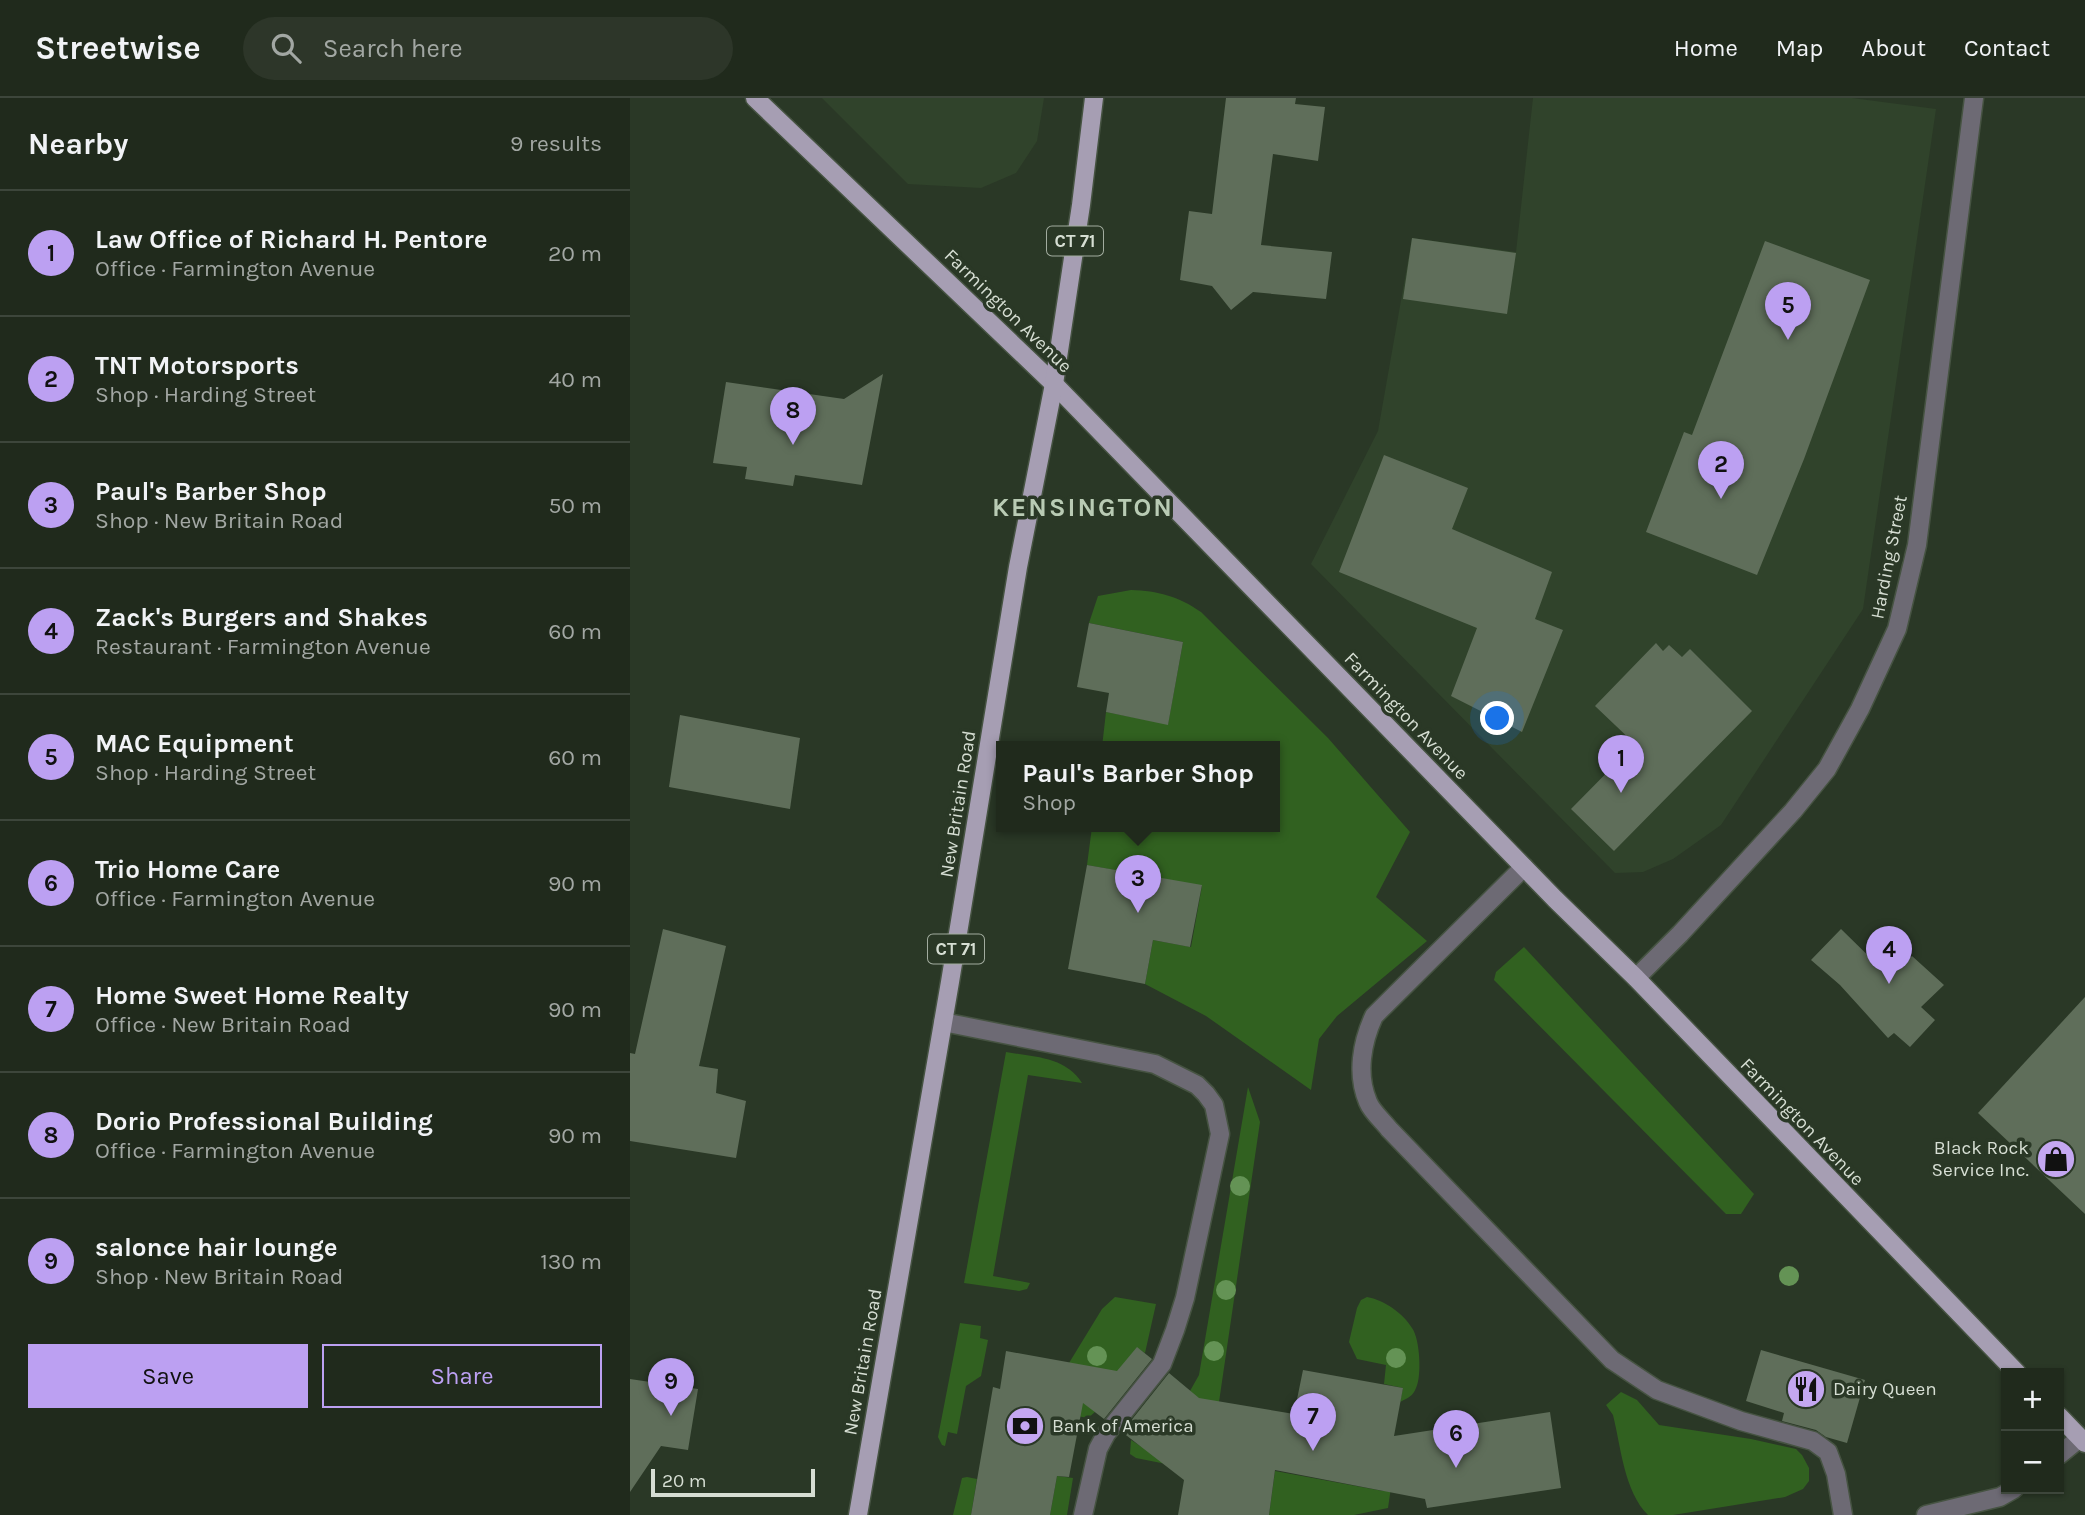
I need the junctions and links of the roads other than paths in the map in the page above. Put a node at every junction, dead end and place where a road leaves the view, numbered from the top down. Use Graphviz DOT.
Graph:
graph roads {
  1 [pos="755,98"];
  2 [pos="1094,98"];
  3 [pos="1974,98"];
  4 [pos="1054,384"];
  5 [pos="1524,867"];
  6 [pos="1636,978"];
  7 [pos="943,1022"];
  8 [pos="2012,1368"];
  9 [pos="2064,1421"];
  10 [pos="2082,1441"];
  11 [pos="2064,1452"];
  12 [pos="2005,1494"];
  13 [pos="858,1515"];
  14 [pos="1083,1515"];
  15 [pos="1843,1515"];
  16 [pos="1926,1515"];
  1 -- 4 [label="main road, Farmington Avenue"];
  2 -- 4 [label="main road, New Britain Road / CT 71"];
  3 -- 6 [label="street, Harding Street"];
  4 -- 5 [label="main road, Farmington Avenue"];
  4 -- 7 [label="main road, New Britain Road / CT 71"];
  5 -- 6 [label="main road, Farmington Avenue"];
  5 -- 15 [label="street"];
  6 -- 8 [label="main road, Farmington Avenue"];
  7 -- 13 [label="main road, New Britain Road / CT 71"];
  7 -- 14 [label="street"];
  9 -- 10 [label="main road"];
  10 -- 11 [label="street"];
  12 -- 16 [label="street"];
}
